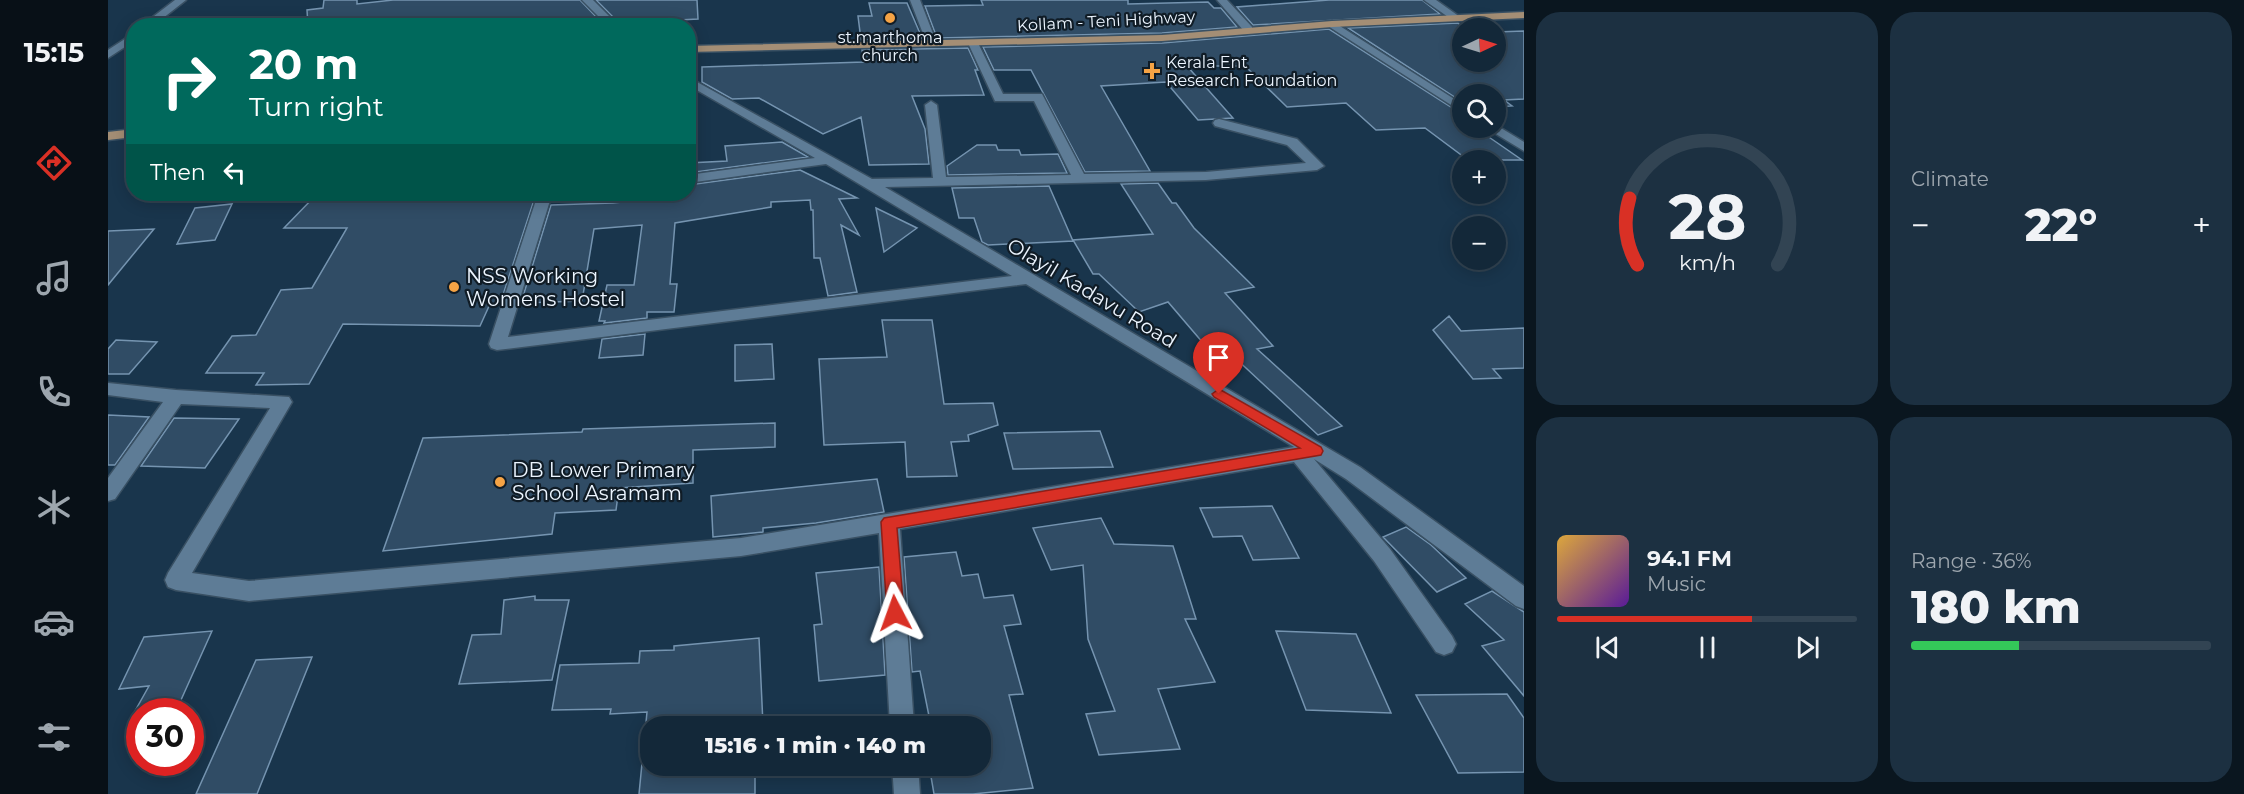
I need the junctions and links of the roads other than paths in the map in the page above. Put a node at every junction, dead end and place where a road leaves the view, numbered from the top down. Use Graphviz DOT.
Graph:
graph roads {
  1 [pos="181,0"];
  2 [pos="587,0"];
  3 [pos="915,0"];
  4 [pos="1222,0"];
  5 [pos="1430,0"];
  6 [pos="1524,15"];
  7 [pos="1455,17"];
  8 [pos="157,18"];
  9 [pos="606,18"];
  10 [pos="1332,24"];
  11 [pos="1248,29"];
  12 [pos="126,42"];
  13 [pos="974,43"];
  14 [pos="932,44"];
  15 [pos="696,49"];
  16 [pos="108,56"];
  17 [pos="696,85"];
  18 [pos="1452,102"];
  19 [pos="931,105"];
  20 [pos="1219,123"];
  21 [pos="126,134"];
  22 [pos="108,136"];
  23 [pos="1506,136"];
  24 [pos="1524,147"];
  25 [pos="828,160"];
  26 [pos="696,178"];
  27 [pos="1080,179"];
  28 [pos="940,182"];
  29 [pos="869,183"];
  30 [pos="546,201"];
  31 [pos="1026,279"];
  32 [pos="108,388"];
  33 [pos="177,397"];
  34 [pos="1307,453"];
  35 [pos="108,493"];
  36 [pos="889,522"];
  37 [pos="1524,599"];
  38 [pos="1444,644"];
  39 [pos="902,716"];
  40 [pos="906,776"];
  41 [pos="907,794"];
  1 -- 8 [label="street"];
  2 -- 9 [label="street"];
  3 -- 14 [label="street"];
  4 -- 11 [label="street"];
  5 -- 7 [label="street"];
  6 -- 7 [label="main road, Kollam - Teni Highway"];
  7 -- 10 [label="main road, Kollam - Teni Highway"];
  10 -- 11 [label="main road, Kollam - Teni Highway"];
  10 -- 18 [label="street"];
  11 -- 13 [label="main road, Kollam - Teni Highway"];
  12 -- 16 [label="street"];
  13 -- 14 [label="main road, Kollam - Teni Highway"];
  13 -- 27 [label="street"];
  14 -- 15 [label="main road, Kollam - Teni Highway"];
  17 -- 25 [label="street, Olayil Kadavu Road"];
  19 -- 28 [label="street"];
  20 -- 27 [label="street"];
  21 -- 22 [label="main road"];
  23 -- 24 [label="street"];
  25 -- 26 [label="street"];
  25 -- 29 [label="street, Olayil Kadavu Road"];
  27 -- 28 [label="street"];
  28 -- 29 [label="street"];
  29 -- 31 [label="street, Olayil Kadavu Road"];
  30 -- 31 [label="street"];
  31 -- 34 [label="street, Olayil Kadavu Road"];
  32 -- 33 [label="street"];
  33 -- 35 [label="street"];
  33 -- 36 [label="street"];
  34 -- 36 [label="street"];
  34 -- 37 [label="street, Olayil Kadavu Road"];
  34 -- 38 [label="street"];
  36 -- 39 [label="street"];
  40 -- 41 [label="street"];
}
